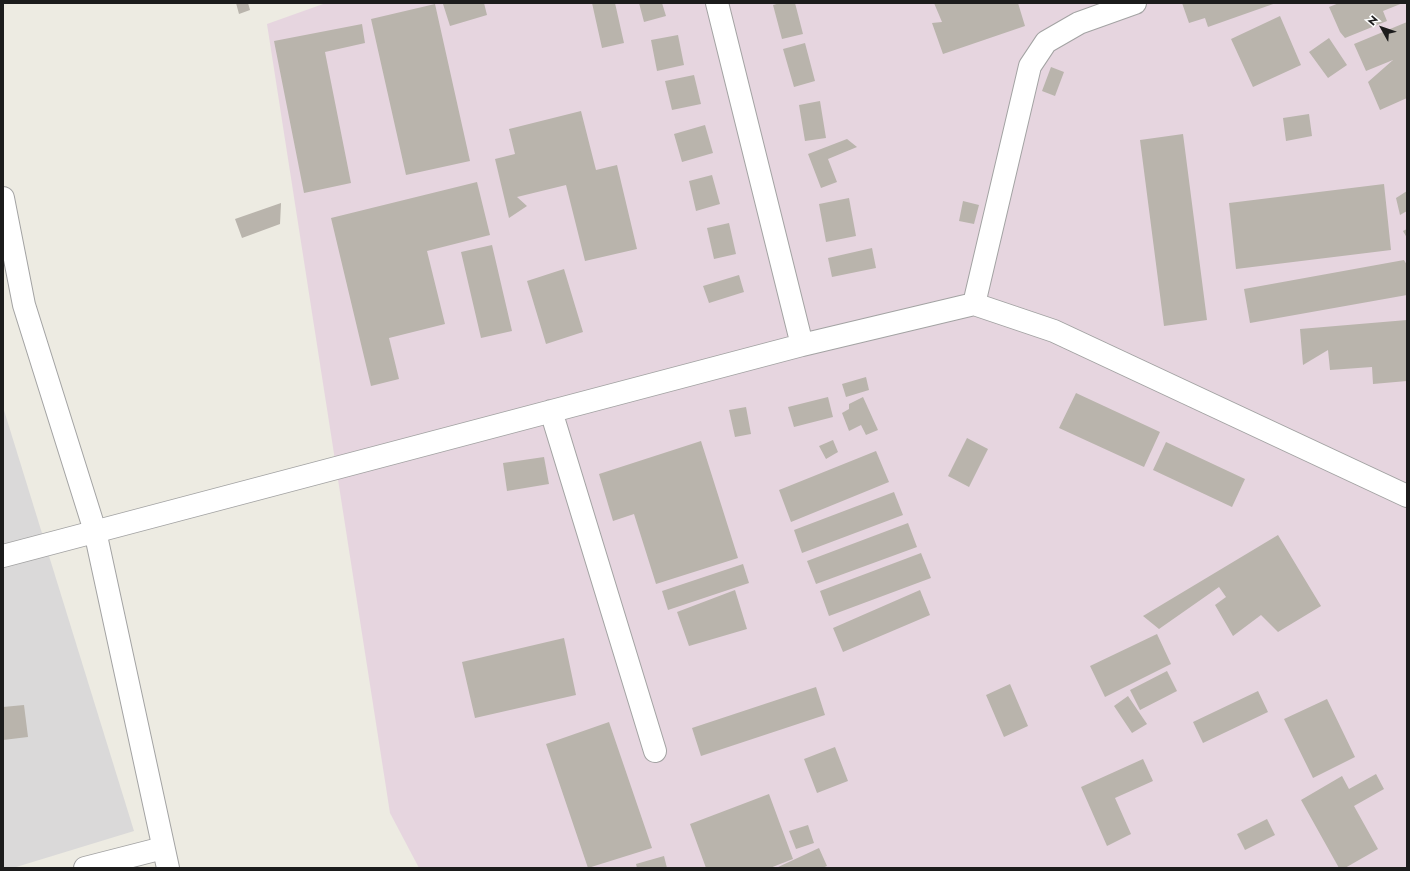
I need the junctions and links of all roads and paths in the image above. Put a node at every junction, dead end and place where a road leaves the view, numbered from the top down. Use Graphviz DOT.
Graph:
graph roads {
  1 [pos="718,3"];
  2 [pos="1135,3"];
  3 [pos="3,198"];
  4 [pos="974,304"];
  5 [pos="802,345"];
  6 [pos="551,412"];
  7 [pos="1407,496"];
  8 [pos="94,531"];
  9 [pos="3,556"];
  10 [pos="655,751"];
  11 [pos="165,858"];
  12 [pos="85,868"];
  1 -- 5 [label="street"];
  2 -- 4 [label="street"];
  3 -- 8 [label="street"];
  4 -- 5 [label="street"];
  4 -- 7 [label="street"];
  5 -- 6 [label="street"];
  6 -- 8 [label="street"];
  6 -- 10 [label="street"];
  8 -- 9 [label="street"];
  8 -- 11 [label="street"];
  11 -- 12 [label="street"];
}
